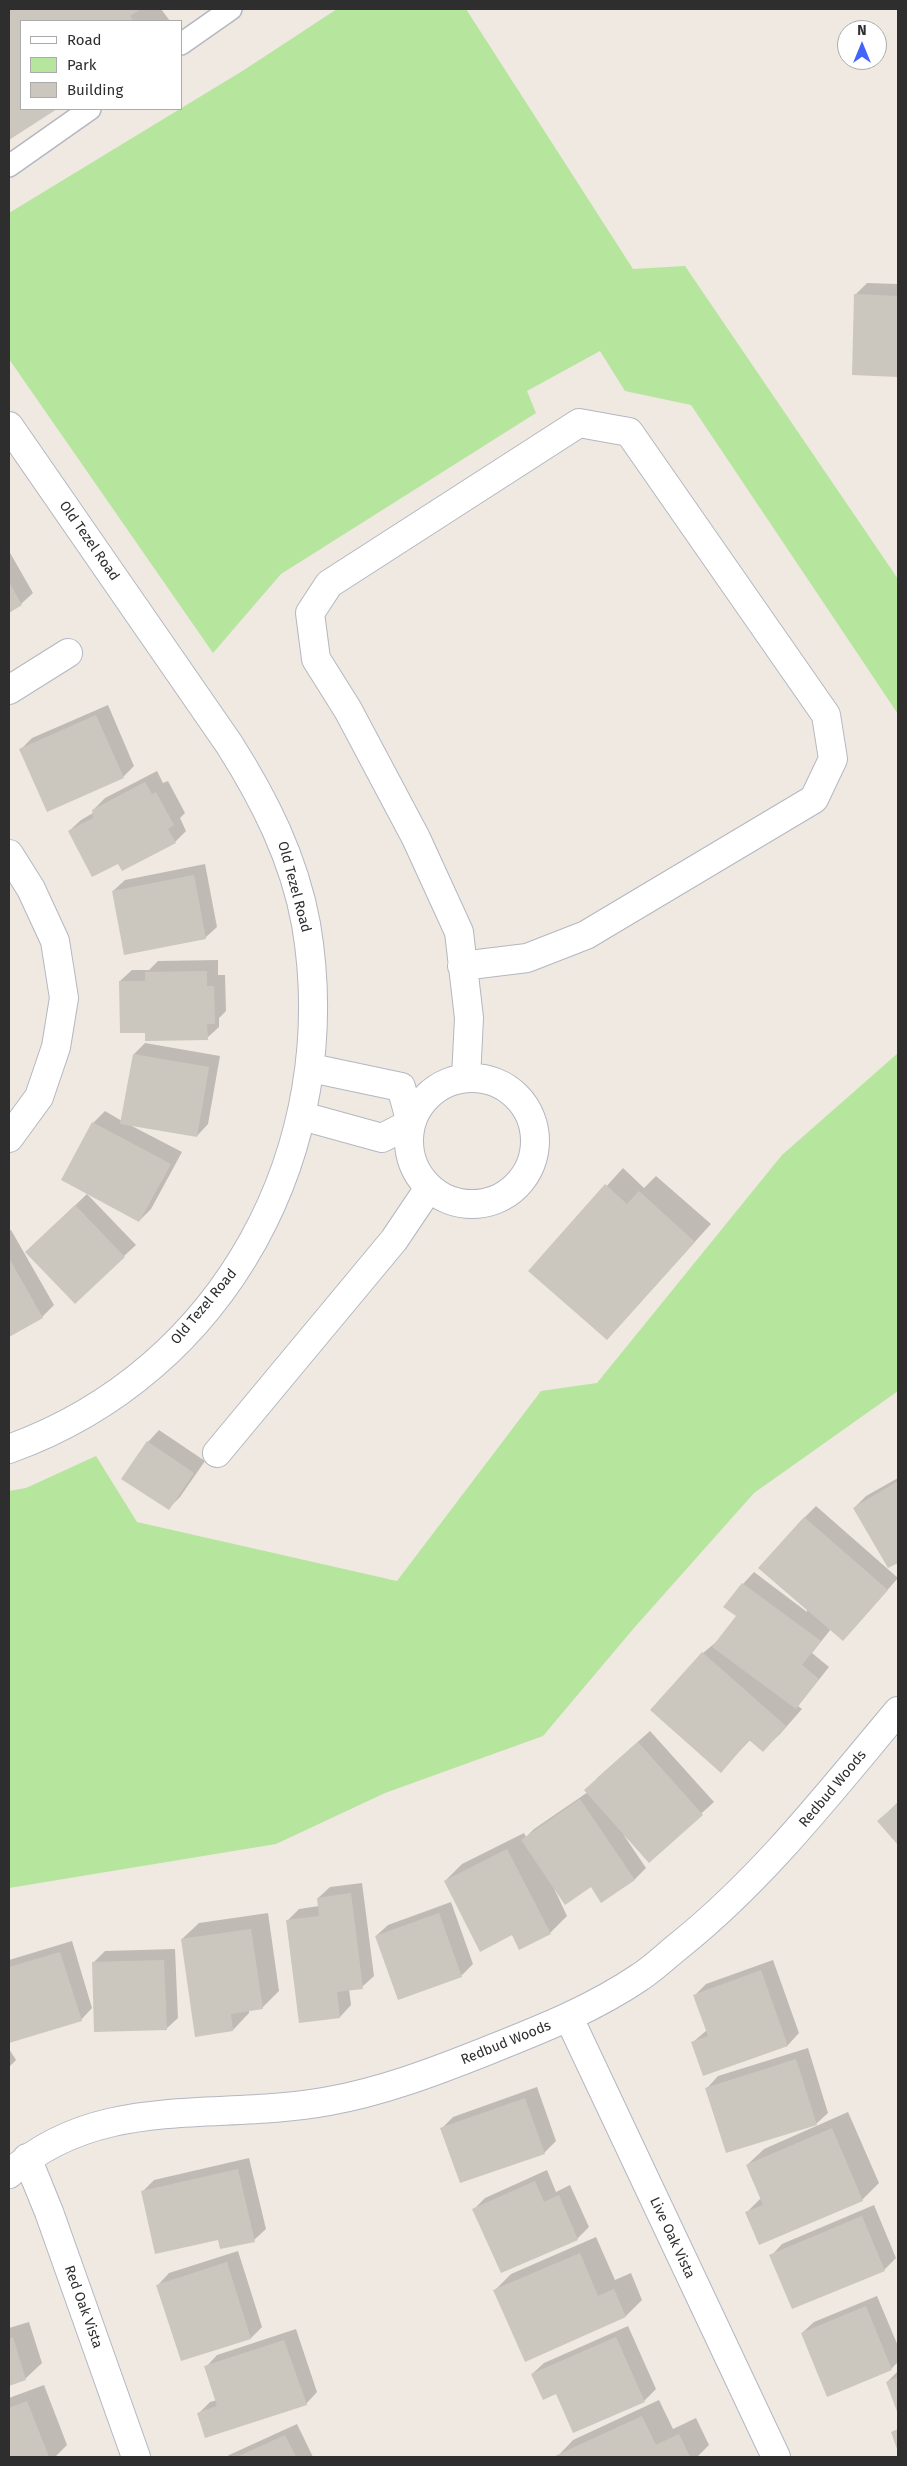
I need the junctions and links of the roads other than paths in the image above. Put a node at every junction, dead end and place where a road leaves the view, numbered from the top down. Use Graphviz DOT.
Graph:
graph roads {
  1 [pos="231,9"];
  2 [pos="182,43"];
  3 [pos="89,110"];
  4 [pos="9,166"];
  5 [pos="9,426"];
  6 [pos="68,653"];
  7 [pos="9,690"];
  8 [pos="9,854"];
  9 [pos="462,966"];
  10 [pos="311,1068"];
  11 [pos="466,1078"];
  12 [pos="302,1116"];
  13 [pos="410,1123"];
  14 [pos="9,1138"];
  15 [pos="429,1188"];
  16 [pos="9,1449"];
  17 [pos="217,1453"];
  18 [pos="898,1711"];
  19 [pos="569,2018"];
  20 [pos="18,2166"];
  21 [pos="136,2457"];
  22 [pos="776,2457"];
  1 -- 2 [label="lane"];
  3 -- 4 [label="lane"];
  5 -- 10 [label="street, Old Tezel Road"];
  6 -- 7 [label="street"];
  8 -- 14 [label="street"];
  9 -- 9 [label="street"];
  9 -- 11 [label="street"];
  10 -- 12 [label="street, Old Tezel Road"];
  10 -- 13 [label="street"];
  11 -- 13 [label="street"];
  11 -- 15 [label="street"];
  12 -- 13 [label="street"];
  12 -- 16 [label="street, Old Tezel Road"];
  13 -- 15 [label="street"];
  15 -- 17 [label="street"];
  18 -- 19 [label="street, Redbud Woods"];
  19 -- 20 [label="street, Redbud Woods"];
  19 -- 22 [label="street, Live Oak Vista"];
  20 -- 21 [label="street, Red Oak Vista"];
}
